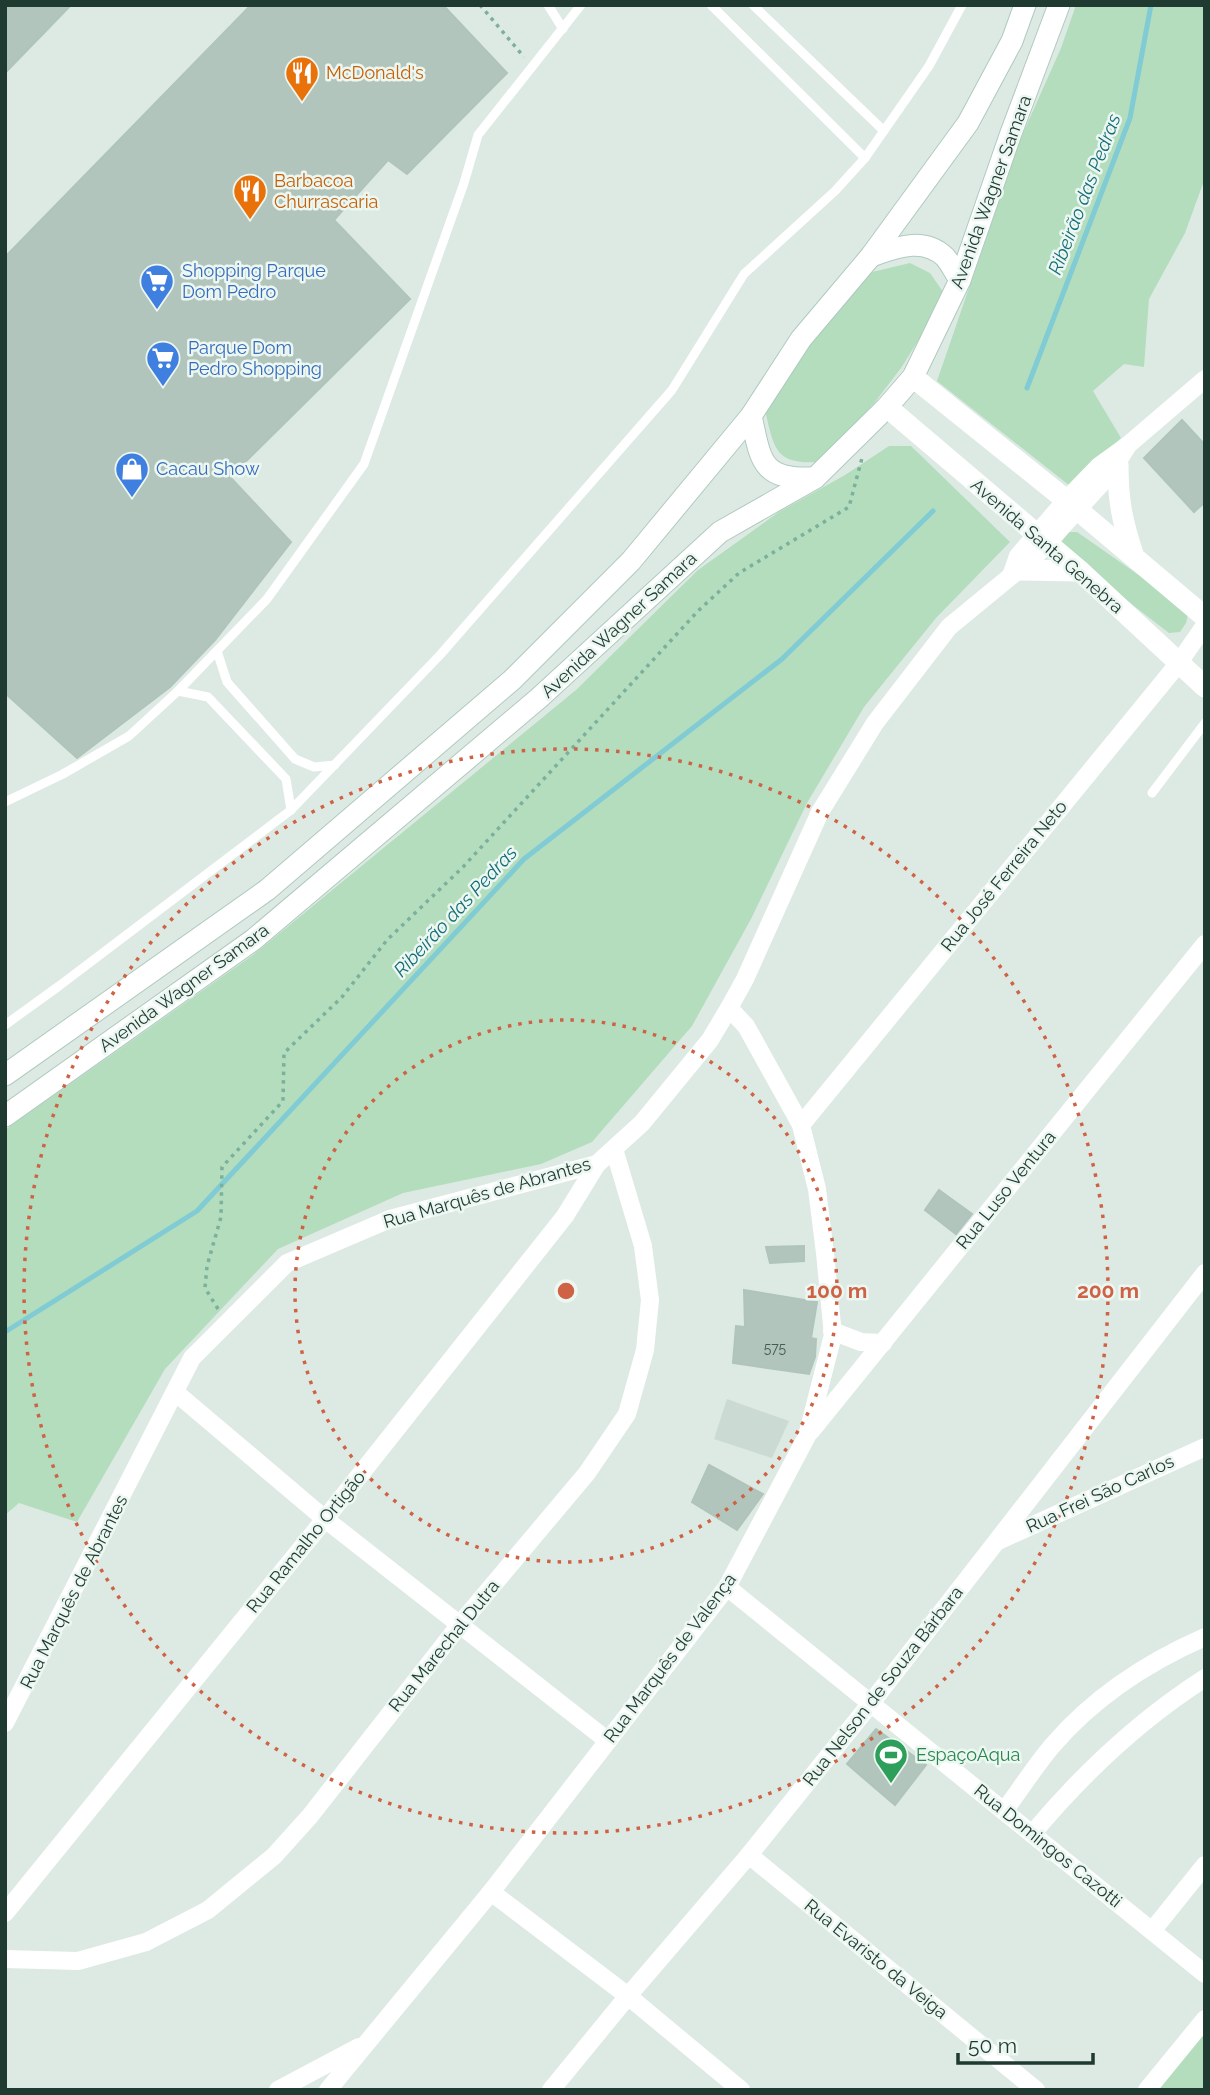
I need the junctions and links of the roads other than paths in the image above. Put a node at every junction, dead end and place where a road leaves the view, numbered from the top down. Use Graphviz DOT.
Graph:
graph roads {
  1 [pos="548,5"];
  2 [pos="581,5"];
  3 [pos="711,5"];
  4 [pos="753,5"];
  5 [pos="962,5"];
  6 [pos="1025,5"];
  7 [pos="1059,5"];
  8 [pos="563,29"];
  9 [pos="884,131"];
  10 [pos="865,159"];
  11 [pos="871,256"];
  12 [pos="960,280"];
  13 [pos="913,377"];
  14 [pos="1205,379"];
  15 [pos="887,407"];
  16 [pos="751,416"];
  17 [pos="1128,444"];
  18 [pos="1118,464"];
  19 [pos="816,478"];
  20 [pos="1072,505"];
  21 [pos="1042,539"];
  22 [pos="1134,557"];
  23 [pos="1080,571"];
  24 [pos="1016,573"];
  25 [pos="1205,618"];
  26 [pos="1205,625"];
  27 [pos="217,651"];
  28 [pos="1178,664"];
  29 [pos="1205,687"];
  30 [pos="178,691"];
  31 [pos="1205,723"];
  32 [pos="335,765"];
  33 [pos="1152,793"];
  34 [pos="5,802"];
  35 [pos="290,810"];
  36 [pos="1205,944"];
  37 [pos="729,1008"];
  38 [pos="5,1025"];
  39 [pos="5,1075"];
  40 [pos="5,1116"];
  41 [pos="801,1125"];
  42 [pos="614,1149"];
  43 [pos="597,1164"];
  44 [pos="1205,1273"];
  45 [pos="832,1331"];
  46 [pos="883,1343"];
  47 [pos="175,1392"];
  48 [pos="807,1436"];
  49 [pos="1205,1447"];
  50 [pos="325,1519"];
  51 [pos="996,1542"];
  52 [pos="727,1587"];
  53 [pos="461,1623"];
  54 [pos="1205,1637"];
  55 [pos="1205,1678"];
  56 [pos="871,1703"];
  57 [pos="5,1723"];
  58 [pos="608,1741"];
  59 [pos="1004,1811"];
  60 [pos="1032,1834"];
  61 [pos="749,1855"];
  62 [pos="1205,1866"];
  63 [pos="491,1892"];
  64 [pos="5,1913"];
  65 [pos="1152,1931"];
  66 [pos="5,1959"];
  67 [pos="1205,1974"];
  68 [pos="628,1996"];
  69 [pos="1205,2018"];
  70 [pos="369,2042"];
  71 [pos="278,2090"];
  72 [pos="328,2090"];
  73 [pos="551,2090"];
  74 [pos="741,2090"];
  75 [pos="1036,2090"];
  76 [pos="1147,2090"];
  1 -- 8 [label="lane"];
  2 -- 8 [label="lane"];
  3 -- 10 [label="lane"];
  4 -- 9 [label="lane"];
  5 -- 9 [label="lane"];
  6 -- 11 [label="main road, Avenida Wagner Samara"];
  7 -- 12 [label="main road, Avenida Wagner Samara"];
  8 -- 27 [label="lane"];
  9 -- 10 [label="lane"];
  10 -- 32 [label="lane"];
  11 -- 12 [label="main road"];
  11 -- 16 [label="main road, Avenida Wagner Samara"];
  12 -- 13 [label="main road, Avenida Wagner Samara"];
  13 -- 15 [label="main road, Avenida Wagner Samara"];
  13 -- 20 [label="main road"];
  14 -- 17 [label="street, Rua Marquês de Abrantes"];
  15 -- 19 [label="main road, Avenida Wagner Samara"];
  15 -- 21 [label="main road, Avenida Santa Genebra"];
  16 -- 19 [label="main road"];
  16 -- 39 [label="main road, Avenida Wagner Samara"];
  17 -- 18 [label="street, Rua Marquês de Abrantes"];
  17 -- 20 [label="street, Rua Marquês de Abrantes"];
  18 -- 20 [label="street, Rua Marquês de Abrantes"];
  18 -- 22 [label="main road"];
  19 -- 40 [label="main road, Avenida Wagner Samara"];
  20 -- 21 [label="street, Rua Marquês de Abrantes"];
  20 -- 22 [label="main road"];
  21 -- 23 [label="main road, Avenida Santa Genebra"];
  21 -- 24 [label="street, Rua Marquês de Abrantes"];
  22 -- 25 [label="main road"];
  23 -- 24 [label="main road"];
  23 -- 28 [label="main road, Avenida Santa Genebra"];
  24 -- 37 [label="street, Rua Marquês de Abrantes"];
  26 -- 28 [label="street, Rua José Ferreira Neto"];
  27 -- 30 [label="lane"];
  27 -- 32 [label="lane"];
  28 -- 29 [label="main road, Avenida Santa Genebra"];
  28 -- 41 [label="street, Rua José Ferreira Neto"];
  30 -- 34 [label="lane"];
  30 -- 35 [label="lane"];
  31 -- 33 [label="lane"];
  32 -- 35 [label="lane"];
  35 -- 38 [label="lane"];
  36 -- 46 [label="street, Rua Luso Ventura"];
  37 -- 41 [label="street, Rua Marquês de Valença"];
  37 -- 42 [label="street, Rua Marquês de Abrantes"];
  41 -- 45 [label="street, Rua Marquês de Valença"];
  42 -- 43 [label="street, Rua Marquês de Abrantes"];
  42 -- 53 [label="street, Rua Marechal Dutra"];
  43 -- 47 [label="street, Rua Marquês de Abrantes"];
  43 -- 50 [label="street, Rua Ramalho Ortigão"];
  44 -- 51 [label="street, Rua Nelson de Souza Bárbara"];
  45 -- 46 [label="street"];
  45 -- 48 [label="street, Rua Marquês de Valença"];
  46 -- 48 [label="street, Rua Luso Ventura"];
  47 -- 50 [label="street"];
  47 -- 57 [label="street, Rua Marquês de Abrantes"];
  48 -- 52 [label="street, Rua Marquês de Valença"];
  49 -- 51 [label="street, Rua Frei São Carlos"];
  50 -- 53 [label="street"];
  50 -- 64 [label="street, Rua Ramalho Ortigão"];
  51 -- 56 [label="street, Rua Nelson de Souza Bárbara"];
  52 -- 56 [label="street, Rua Domingos Cazotti"];
  52 -- 58 [label="street, Rua Marquês de Valença"];
  53 -- 58 [label="street"];
  53 -- 66 [label="street, Rua Marechal Dutra"];
  54 -- 59 [label="street"];
  55 -- 60 [label="street"];
  56 -- 59 [label="street, Rua Domingos Cazotti"];
  56 -- 61 [label="street, Rua Nelson de Souza Bárbara"];
  58 -- 63 [label="street, Rua Marquês de Valença"];
  59 -- 60 [label="street, Rua Domingos Cazotti"];
  60 -- 65 [label="street, Rua Domingos Cazotti"];
  61 -- 68 [label="street, Rua Nelson de Souza Bárbara"];
  61 -- 75 [label="street, Rua Evaristo da Veiga"];
  62 -- 65 [label="street"];
  63 -- 68 [label="street"];
  63 -- 70 [label="street, Rua Marquês de Valença"];
  65 -- 67 [label="street, Rua Domingos Cazotti"];
  68 -- 73 [label="street, Rua Nelson de Souza Bárbara"];
  68 -- 74 [label="street"];
  69 -- 76 [label="street"];
  70 -- 71 [label="street, Rua Marquês de Valença"];
  70 -- 72 [label="street"];
}
